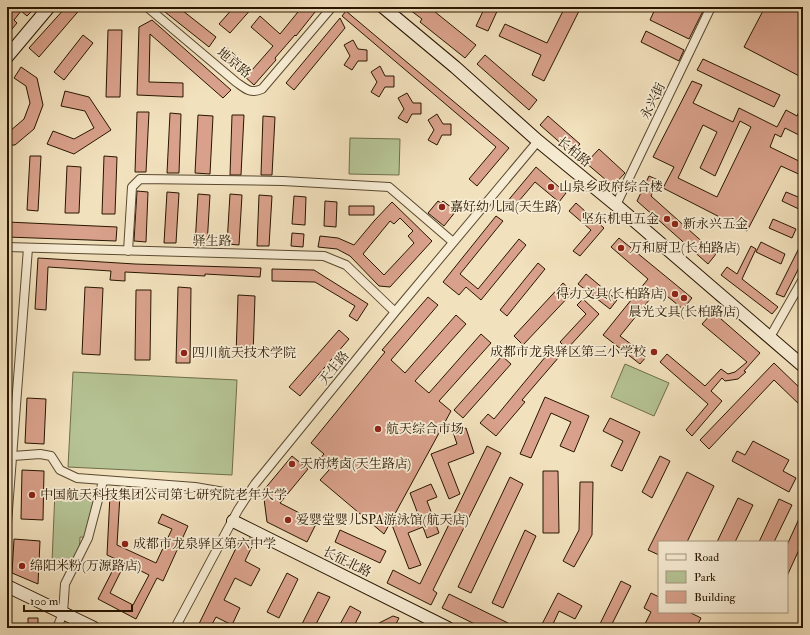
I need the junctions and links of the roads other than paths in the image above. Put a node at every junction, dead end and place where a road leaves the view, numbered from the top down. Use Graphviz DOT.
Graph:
graph roads {
  1 [pos="49,7"];
  2 [pos="147,7"];
  3 [pos="332,7"];
  4 [pos="382,7"];
  5 [pos="711,7"];
  6 [pos="7,58"];
  7 [pos="538,141"];
  8 [pos="616,205"];
  9 [pos="453,242"];
  10 [pos="7,247"];
  11 [pos="28,248"];
  12 [pos="128,251"];
  13 [pos="803,279"];
  14 [pos="395,312"];
  15 [pos="770,337"];
  16 [pos="803,366"];
  17 [pos="12,456"];
  18 [pos="103,481"];
  19 [pos="247,496"];
  20 [pos="233,521"];
  21 [pos="7,523"];
  22 [pos="7,586"];
  23 [pos="63,613"];
  24 [pos="57,628"];
  25 [pos="94,628"];
  26 [pos="175,628"];
  27 [pos="448,628"];
  1 -- 6 [label="street"];
  2 -- 3 [label="street, 地京路"];
  4 -- 7 [label="street, 长柏路"];
  5 -- 8 [label="street, 永兴街"];
  7 -- 8 [label="street, 长柏路"];
  7 -- 9 [label="street, 天生路"];
  8 -- 15 [label="street, 长柏路"];
  9 -- 12 [label="street"];
  9 -- 14 [label="street, 天生路"];
  10 -- 11 [label="street, 驿生路"];
  11 -- 12 [label="street, 驿生路"];
  11 -- 17 [label="street"];
  12 -- 14 [label="street, 驿生路"];
  13 -- 15 [label="street"];
  14 -- 19 [label="street, 天生路"];
  15 -- 16 [label="street, 长柏路"];
  17 -- 18 [label="street"];
  17 -- 21 [label="street"];
  18 -- 19 [label="street"];
  18 -- 23 [label="street"];
  19 -- 20 [label="street, 天生路"];
  20 -- 26 [label="street, 天生路"];
  20 -- 27 [label="street, 长征北路"];
  22 -- 23 [label="street"];
  23 -- 24 [label="street"];
  23 -- 25 [label="street"];
}
